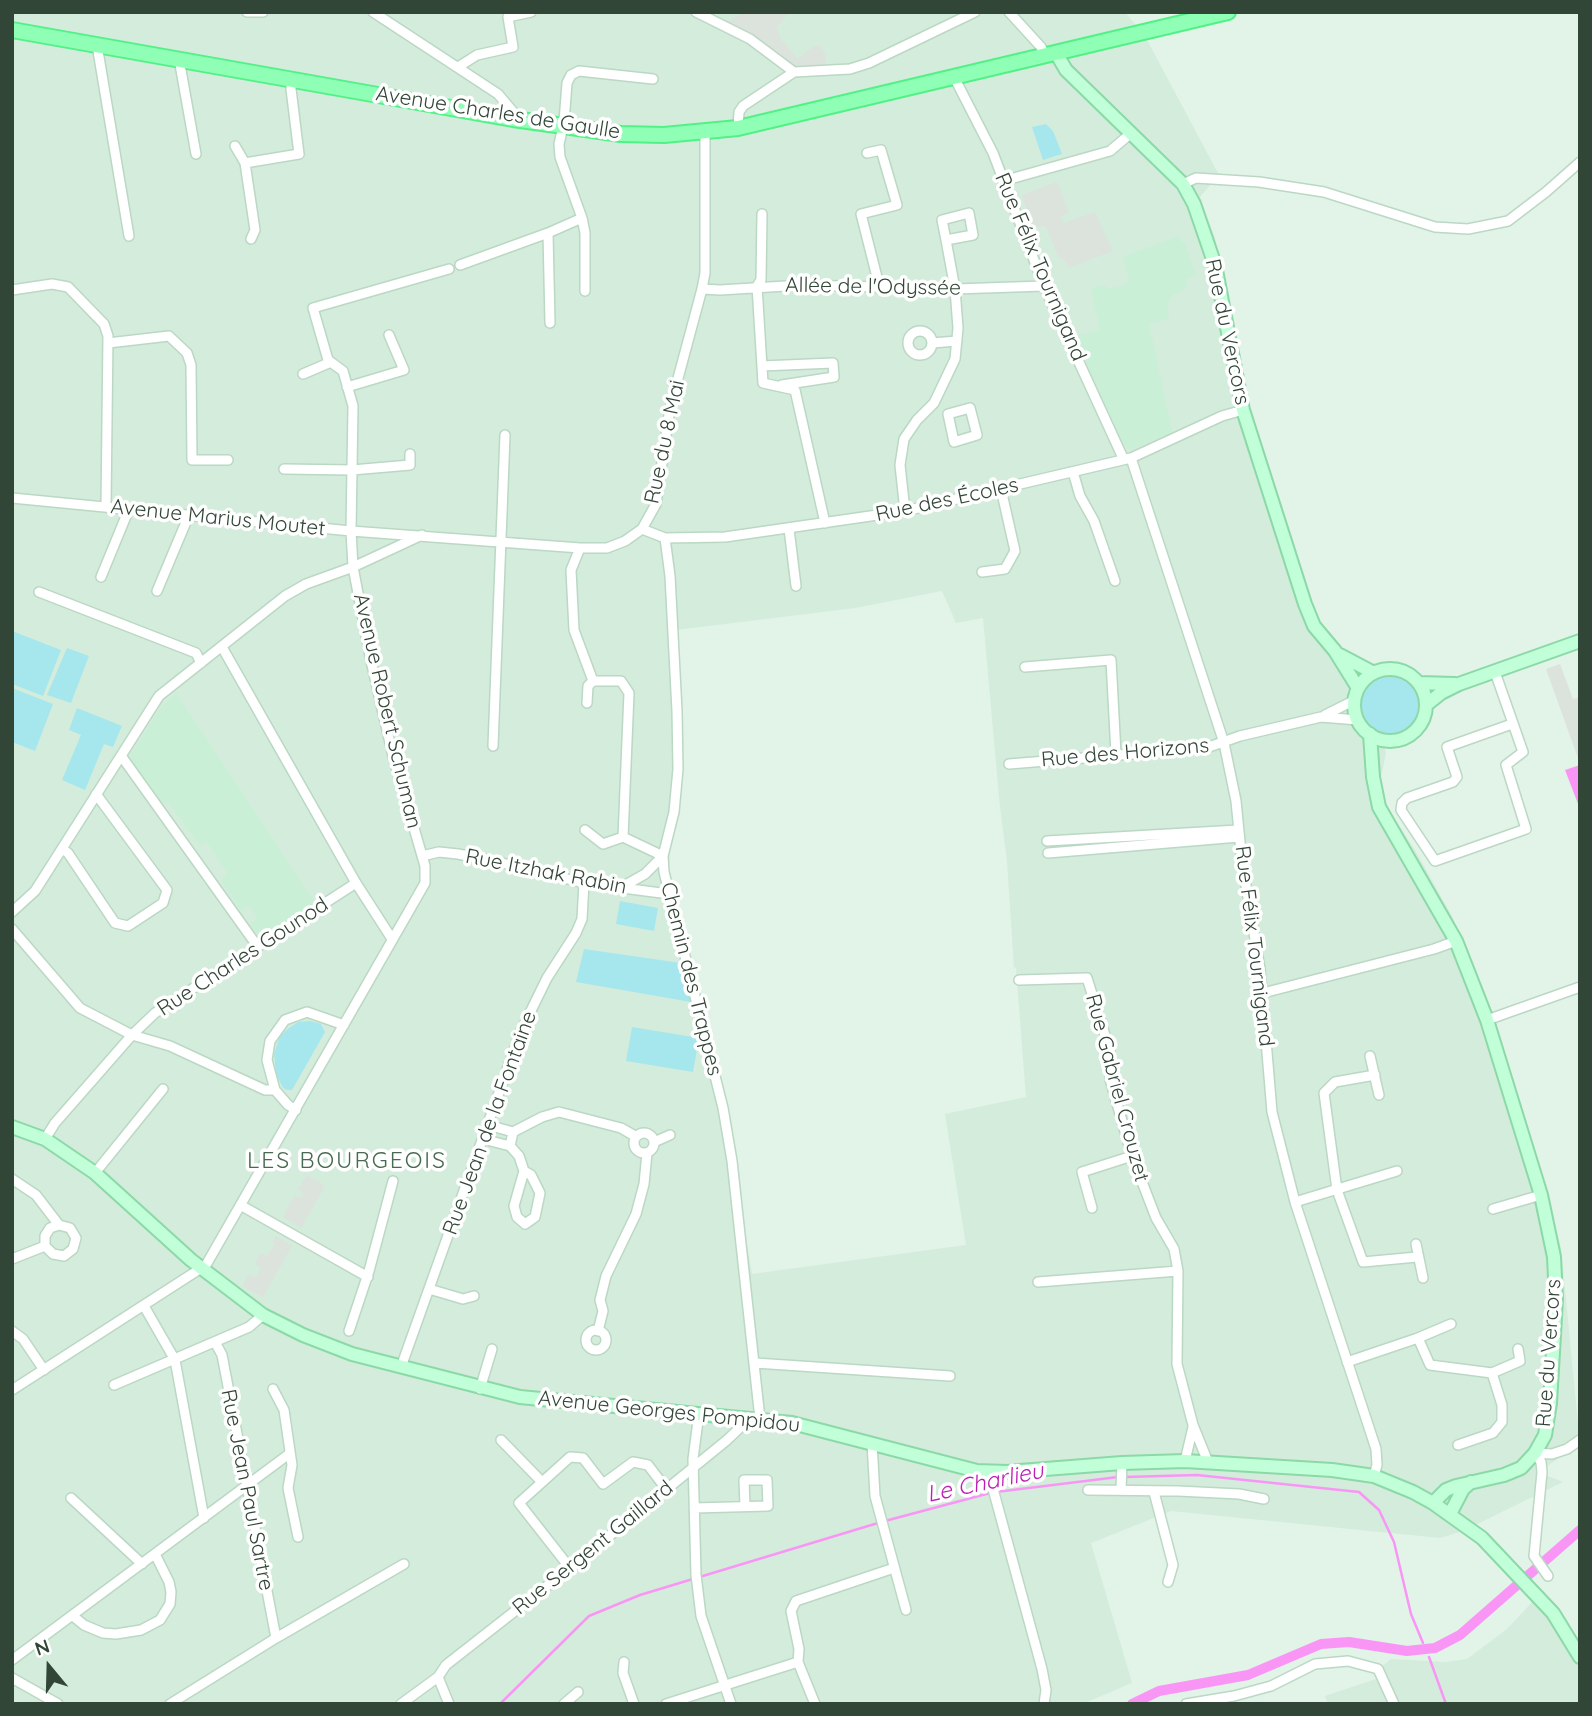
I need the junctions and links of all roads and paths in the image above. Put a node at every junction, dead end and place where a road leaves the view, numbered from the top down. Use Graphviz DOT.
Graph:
graph roads {
  1 [pos="247,12"];
  2 [pos="263,12"];
  3 [pos="373,12"];
  4 [pos="531,12"];
  5 [pos="696,12"];
  6 [pos="975,12"];
  7 [pos="1009,12"];
  8 [pos="1228,12"];
  9 [pos="12,30"];
  10 [pos="97,45"];
  11 [pos="1050,54"];
  12 [pos="179,60"];
  13 [pos="458,67"];
  14 [pos="794,72"];
  15 [pos="954,77"];
  16 [pos="291,79"];
  17 [pos="653,79"];
  18 [pos="513,119"];
  19 [pos="563,127"];
  20 [pos="738,128"];
  21 [pos="705,132"];
  22 [pos="1130,134"];
  23 [pos="235,146"];
  24 [pos="867,153"];
  25 [pos="196,154"];
  26 [pos="1580,162"];
  27 [pos="245,163"];
  28 [pos="1003,181"];
  29 [pos="1183,184"];
  30 [pos="762,214"];
  31 [pos="582,218"];
  32 [pos="548,233"];
  33 [pos="130,236"];
  34 [pos="251,239"];
  35 [pos="946,240"];
  36 [pos="460,265"];
  37 [pos="449,269"];
  38 [pos="757,286"];
  39 [pos="1044,286"];
  40 [pos="702,289"];
  41 [pos="880,289"];
  42 [pos="955,289"];
  43 [pos="12,290"];
  44 [pos="585,292"];
  45 [pos="550,323"];
  46 [pos="389,335"];
  47 [pos="957,341"];
  48 [pos="108,343"];
  49 [pos="932,343"];
  50 [pos="331,362"];
  51 [pos="762,366"];
  52 [pos="303,374"];
  53 [pos="774,386"];
  54 [pos="347,387"];
  55 [pos="934,404"];
  56 [pos="1243,410"];
  57 [pos="948,414"];
  58 [pos="505,435"];
  59 [pos="410,454"];
  60 [pos="1127,458"];
  61 [pos="228,460"];
  62 [pos="284,469"];
  63 [pos="352,470"];
  64 [pos="1073,471"];
  65 [pos="1001,489"];
  66 [pos="12,498"];
  67 [pos="106,506"];
  68 [pos="129,509"];
  69 [pos="905,511"];
  70 [pos="190,515"];
  71 [pos="825,523"];
  72 [pos="642,529"];
  73 [pos="789,529"];
  74 [pos="351,531"];
  75 [pos="424,535"];
  76 [pos="665,538"];
  77 [pos="502,541"];
  78 [pos="580,548"];
  79 [pos="354,567"];
  80 [pos="982,572"];
  81 [pos="101,577"];
  82 [pos="1115,581"];
  83 [pos="796,586"];
  84 [pos="39,592"];
  85 [pos="157,592"];
  86 [pos="1580,641"];
  87 [pos="222,647"];
  88 [pos="1335,651"];
  89 [pos="201,663"];
  90 [pos="1025,667"];
  91 [pos="1495,672"];
  92 [pos="1374,673"];
  93 [pos="593,681"];
  94 [pos="1419,683"];
  95 [pos="1459,684"];
  96 [pos="1356,694"];
  97 [pos="587,703"];
  98 [pos="1426,705"];
  99 [pos="1321,717"];
  100 [pos="1357,720"];
  101 [pos="1512,724"];
  102 [pos="1370,734"];
  103 [pos="1392,740"];
  104 [pos="1224,743"];
  105 [pos="493,746"];
  106 [pos="1116,754"];
  107 [pos="121,757"];
  108 [pos="1009,764"];
  109 [pos="1373,777"];
  110 [pos="96,794"];
  111 [pos="585,830"];
  112 [pos="1239,833"];
  113 [pos="1417,835"];
  114 [pos="623,837"];
  115 [pos="1047,841"];
  116 [pos="1400,846"];
  117 [pos="62,849"];
  118 [pos="1048,853"];
  119 [pos="422,856"];
  120 [pos="663,856"];
  121 [pos="356,883"];
  122 [pos="584,883"];
  123 [pos="621,888"];
  124 [pos="669,894"];
  125 [pos="12,912"];
  126 [pos="12,929"];
  127 [pos="392,939"];
  128 [pos="1456,941"];
  129 [pos="258,947"];
  130 [pos="1019,980"];
  131 [pos="1580,988"];
  132 [pos="1263,993"];
  133 [pos="1487,1020"];
  134 [pos="344,1025"];
  135 [pos="132,1035"];
  136 [pos="1370,1056"];
  137 [pos="1375,1075"];
  138 [pos="163,1090"];
  139 [pos="275,1090"];
  140 [pos="1380,1095"];
  141 [pos="296,1110"];
  142 [pos="488,1125"];
  143 [pos="12,1127"];
  144 [pos="513,1132"];
  145 [pos="670,1135"];
  146 [pos="635,1136"];
  147 [pos="45,1139"];
  148 [pos="483,1139"];
  149 [pos="654,1142"];
  150 [pos="510,1146"];
  151 [pos="648,1153"];
  152 [pos="1132,1157"];
  153 [pos="524,1171"];
  154 [pos="1397,1171"];
  155 [pos="95,1173"];
  156 [pos="12,1179"];
  157 [pos="393,1181"];
  158 [pos="1337,1190"];
  159 [pos="1541,1195"];
  160 [pos="1295,1202"];
  161 [pos="242,1206"];
  162 [pos="1092,1208"];
  163 [pos="1493,1209"];
  164 [pos="59,1225"];
  165 [pos="1416,1244"];
  166 [pos="45,1245"];
  167 [pos="1417,1257"];
  168 [pos="12,1259"];
  169 [pos="202,1269"];
  170 [pos="1178,1271"];
  171 [pos="368,1277"];
  172 [pos="1423,1278"];
  173 [pos="1038,1282"];
  174 [pos="429,1289"];
  175 [pos="474,1296"];
  176 [pos="144,1306"];
  177 [pos="263,1315"];
  178 [pos="1451,1324"];
  179 [pos="12,1331"];
  180 [pos="349,1331"];
  181 [pos="598,1331"];
  182 [pos="1418,1338"];
  183 [pos="215,1342"];
  184 [pos="492,1349"];
  185 [pos="1518,1349"];
  186 [pos="175,1360"];
  187 [pos="1347,1362"];
  188 [pos="755,1363"];
  189 [pos="401,1367"];
  190 [pos="44,1370"];
  191 [pos="1492,1373"];
  192 [pos="950,1376"];
  193 [pos="114,1385"];
  194 [pos="273,1389"];
  195 [pos="480,1389"];
  196 [pos="12,1390"];
  197 [pos="699,1413"];
  198 [pos="746,1418"];
  199 [pos="760,1419"];
  200 [pos="1193,1425"];
  201 [pos="501,1440"];
  202 [pos="1580,1440"];
  203 [pos="872,1443"];
  204 [pos="1458,1446"];
  205 [pos="1535,1453"];
  206 [pos="289,1454"];
  207 [pos="1185,1461"];
  208 [pos="1208,1462"];
  209 [pos="695,1466"];
  210 [pos="993,1472"];
  211 [pos="1122,1476"];
  212 [pos="1374,1476"];
  213 [pos="542,1482"];
  214 [pos="1471,1482"];
  215 [pos="245,1487"];
  216 [pos="667,1490"];
  217 [pos="1088,1490"];
  218 [pos="1154,1492"];
  219 [pos="71,1498"];
  220 [pos="1264,1499"];
  221 [pos="1433,1503"];
  222 [pos="745,1506"];
  223 [pos="694,1508"];
  224 [pos="1450,1514"];
  225 [pos="204,1518"];
  226 [pos="298,1537"];
  227 [pos="155,1554"];
  228 [pos="142,1564"];
  229 [pos="404,1564"];
  230 [pos="570,1568"];
  231 [pos="894,1568"];
  232 [pos="1548,1576"];
  233 [pos="1168,1581"];
  234 [pos="906,1610"];
  235 [pos="73,1616"];
  236 [pos="276,1638"];
  237 [pos="1580,1657"];
  238 [pos="12,1660"];
  239 [pos="624,1662"];
  240 [pos="798,1662"];
  241 [pos="438,1677"];
  242 [pos="12,1678"];
  243 [pos="723,1685"];
  244 [pos="578,1692"];
  245 [pos="58,1704"];
  246 [pos="170,1704"];
  247 [pos="401,1704"];
  248 [pos="449,1704"];
  249 [pos="564,1704"];
  250 [pos="634,1704"];
  251 [pos="666,1704"];
  252 [pos="731,1704"];
  253 [pos="815,1704"];
  254 [pos="1044,1704"];
  255 [pos="1186,1704"];
  256 [pos="1395,1704"];
  1 -- 2 [label="street"];
  3 -- 13 [label="street"];
  4 -- 13 [label="street"];
  5 -- 14 [label="street"];
  6 -- 14 [label="street"];
  7 -- 11 [label="street"];
  8 -- 11 [label="main road, Avenue Charles de Gaulle"];
  9 -- 10 [label="main road, Avenue Charles de Gaulle"];
  10 -- 12 [label="main road, Avenue Charles de Gaulle"];
  10 -- 33 [label="street"];
  11 -- 15 [label="main road, Avenue Charles de Gaulle"];
  11 -- 22 [label="street, Rue du Vercors"];
  12 -- 16 [label="main road, Avenue Charles de Gaulle"];
  12 -- 25 [label="street"];
  13 -- 18 [label="street"];
  14 -- 20 [label="street"];
  15 -- 20 [label="main road, Avenue Charles de Gaulle"];
  15 -- 28 [label="street, Rue Félix Tournigand"];
  16 -- 18 [label="main road, Avenue Charles de Gaulle"];
  16 -- 27 [label="street"];
  17 -- 19 [label="street"];
  18 -- 19 [label="main road, Avenue Charles de Gaulle"];
  19 -- 21 [label="main road, Avenue Charles de Gaulle"];
  19 -- 31 [label="street"];
  20 -- 21 [label="main road, Avenue Charles de Gaulle"];
  21 -- 40 [label="street, Rue du 8 Mai"];
  22 -- 28 [label="street"];
  22 -- 29 [label="street, Rue du Vercors"];
  23 -- 27 [label="street"];
  24 -- 41 [label="street"];
  26 -- 29 [label="street"];
  27 -- 34 [label="street"];
  28 -- 39 [label="street, Rue Félix Tournigand"];
  29 -- 56 [label="street, Rue du Vercors"];
  30 -- 38 [label="street"];
  31 -- 32 [label="street"];
  31 -- 44 [label="street"];
  32 -- 36 [label="street"];
  32 -- 45 [label="street"];
  35 -- 42 [label="street"];
  37 -- 50 [label="street"];
  38 -- 40 [label="street, Allée de l'Odyssée"];
  38 -- 41 [label="street, Allée de l'Odyssée"];
  38 -- 51 [label="street"];
  39 -- 42 [label="street, Allée de l'Odyssée"];
  39 -- 60 [label="street, Rue Félix Tournigand"];
  40 -- 72 [label="street, Rue du 8 Mai"];
  41 -- 42 [label="street, Allée de l'Odyssée"];
  42 -- 47 [label="street"];
  43 -- 48 [label="street"];
  46 -- 54 [label="street"];
  47 -- 49 [label="street"];
  47 -- 55 [label="street"];
  48 -- 61 [label="street"];
  48 -- 67 [label="street"];
  50 -- 52 [label="street"];
  50 -- 54 [label="street"];
  51 -- 53 [label="street"];
  51 -- 53 [label="street"];
  53 -- 71 [label="street"];
  54 -- 63 [label="street, Avenue Robert Schuman"];
  55 -- 57 [label="street"];
  55 -- 69 [label="street"];
  56 -- 60 [label="street, Rue des Écoles"];
  56 -- 88 [label="street, Rue du Vercors"];
  58 -- 77 [label="street"];
  59 -- 63 [label="street"];
  60 -- 64 [label="street, Rue des Écoles"];
  60 -- 104 [label="street, Rue Félix Tournigand"];
  62 -- 63 [label="street"];
  63 -- 74 [label="street, Avenue Robert Schuman"];
  64 -- 65 [label="street, Rue des Écoles"];
  64 -- 82 [label="street"];
  65 -- 69 [label="street, Rue des Écoles"];
  65 -- 80 [label="street"];
  66 -- 67 [label="street, Avenue Marius Moutet"];
  67 -- 68 [label="street, Avenue Marius Moutet"];
  68 -- 70 [label="street, Avenue Marius Moutet"];
  68 -- 81 [label="street"];
  69 -- 71 [label="street, Rue des Écoles"];
  70 -- 74 [label="street, Avenue Marius Moutet"];
  70 -- 85 [label="street"];
  71 -- 73 [label="street, Rue des Écoles"];
  72 -- 76 [label="street, Rue des Écoles"];
  72 -- 78 [label="street, Rue du 8 Mai"];
  73 -- 76 [label="street, Rue des Écoles"];
  73 -- 83 [label="street"];
  74 -- 75 [label="street, Avenue Marius Moutet"];
  74 -- 79 [label="street, Avenue Robert Schuman"];
  75 -- 77 [label="street, Rue du 8 Mai"];
  75 -- 79 [label="street"];
  76 -- 120 [label="street, Chemin des Trappes"];
  77 -- 78 [label="street, Rue du 8 Mai"];
  77 -- 105 [label="street"];
  78 -- 93 [label="street"];
  79 -- 87 [label="street"];
  79 -- 119 [label="street, Avenue Robert Schuman"];
  84 -- 89 [label="street"];
  86 -- 91 [label="street"];
  87 -- 89 [label="street"];
  87 -- 121 [label="street"];
  88 -- 92 [label="street, Rue du Vercors"];
  88 -- 96 [label="street, Rue du Vercors"];
  89 -- 107 [label="street"];
  90 -- 106 [label="street"];
  91 -- 95 [label="street"];
  91 -- 101 [label="street"];
  92 -- 94 [label="street"];
  92 -- 96 [label="street"];
  93 -- 97 [label="street"];
  93 -- 114 [label="street"];
  94 -- 95 [label="street"];
  94 -- 98 [label="street"];
  95 -- 98 [label="street"];
  96 -- 99 [label="street, Rue des Horizons"];
  96 -- 100 [label="street"];
  98 -- 103 [label="street"];
  99 -- 100 [label="street, Rue des Horizons"];
  99 -- 104 [label="street, Rue des Horizons"];
  100 -- 102 [label="street"];
  101 -- 113 [label="street"];
  101 -- 113 [label="street"];
  102 -- 103 [label="street"];
  102 -- 109 [label="street, Rue du Vercors"];
  103 -- 109 [label="street"];
  104 -- 106 [label="street, Rue des Horizons"];
  104 -- 112 [label="street, Rue Félix Tournigand"];
  106 -- 108 [label="street, Rue des Horizons"];
  107 -- 110 [label="street"];
  107 -- 129 [label="street"];
  109 -- 116 [label="street, Rue du Vercors"];
  110 -- 117 [label="street"];
  110 -- 117 [label="street"];
  111 -- 114 [label="street"];
  112 -- 115 [label="street"];
  112 -- 118 [label="street"];
  112 -- 132 [label="street, Rue Félix Tournigand"];
  113 -- 116 [label="street"];
  114 -- 120 [label="street"];
  116 -- 128 [label="street, Rue du Vercors"];
  117 -- 125 [label="street"];
  119 -- 122 [label="street, Rue Itzhak Rabin"];
  119 -- 127 [label="street, Avenue Robert Schuman"];
  120 -- 123 [label="street"];
  120 -- 124 [label="street, Chemin des Trappes"];
  121 -- 127 [label="street"];
  121 -- 129 [label="street, Rue Charles Gounod"];
  122 -- 123 [label="street, Rue Itzhak Rabin"];
  122 -- 142 [label="street, Rue Jean de la Fontaine"];
  123 -- 124 [label="street, Rue Itzhak Rabin"];
  124 -- 188 [label="street, Chemin des Trappes"];
  126 -- 135 [label="street"];
  127 -- 134 [label="street"];
  128 -- 132 [label="street"];
  128 -- 133 [label="street, Rue du Vercors"];
  129 -- 135 [label="street, Rue Charles Gounod"];
  130 -- 152 [label="street, Rue Gabriel Crouzet"];
  131 -- 133 [label="street"];
  132 -- 160 [label="street, Rue Félix Tournigand"];
  133 -- 159 [label="street, Rue du Vercors"];
  134 -- 139 [label="street"];
  134 -- 141 [label="street"];
  135 -- 139 [label="street"];
  135 -- 147 [label="street, Rue Charles Gounod"];
  136 -- 137 [label="street"];
  137 -- 140 [label="street"];
  137 -- 158 [label="street"];
  138 -- 155 [label="street"];
  139 -- 141 [label="street"];
  141 -- 161 [label="street"];
  142 -- 144 [label="street"];
  142 -- 148 [label="street, Rue Jean de la Fontaine"];
  143 -- 147 [label="street, Avenue Georges Pompidou"];
  144 -- 146 [label="street"];
  144 -- 150 [label="street"];
  145 -- 149 [label="street"];
  146 -- 149 [label="street"];
  146 -- 151 [label="street"];
  147 -- 155 [label="street, Avenue Georges Pompidou"];
  148 -- 150 [label="street"];
  148 -- 174 [label="street, Rue Jean de la Fontaine"];
  149 -- 151 [label="street"];
  150 -- 153 [label="street"];
  151 -- 181 [label="street"];
  152 -- 162 [label="street"];
  152 -- 170 [label="street, Rue Gabriel Crouzet"];
  153 -- 153 [label="street"];
  154 -- 158 [label="street"];
  155 -- 169 [label="street, Avenue Georges Pompidou"];
  156 -- 164 [label="street"];
  157 -- 171 [label="street"];
  158 -- 160 [label="street"];
  158 -- 167 [label="street"];
  159 -- 163 [label="street"];
  159 -- 205 [label="street, Rue du Vercors"];
  160 -- 187 [label="street, Rue Félix Tournigand"];
  161 -- 169 [label="street"];
  161 -- 171 [label="street"];
  164 -- 166 [label="street"];
  164 -- 166 [label="street"];
  165 -- 167 [label="street"];
  166 -- 168 [label="street"];
  167 -- 172 [label="street"];
  169 -- 176 [label="street"];
  169 -- 177 [label="street, Avenue Georges Pompidou"];
  170 -- 173 [label="street"];
  170 -- 200 [label="street, Rue Gabriel Crouzet"];
  171 -- 180 [label="street"];
  174 -- 175 [label="street"];
  174 -- 189 [label="street, Rue Jean de la Fontaine"];
  176 -- 186 [label="street"];
  176 -- 190 [label="street"];
  177 -- 183 [label="street"];
  177 -- 189 [label="street, Avenue Georges Pompidou"];
  178 -- 182 [label="street"];
  179 -- 190 [label="street"];
  182 -- 187 [label="street"];
  182 -- 191 [label="street"];
  183 -- 186 [label="street"];
  183 -- 215 [label="street, Rue Jean Paul Sartre"];
  184 -- 195 [label="street"];
  185 -- 191 [label="street"];
  186 -- 193 [label="street"];
  186 -- 225 [label="street"];
  187 -- 212 [label="street, Rue Félix Tournigand"];
  188 -- 192 [label="street"];
  188 -- 199 [label="street, Chemin des Trappes"];
  189 -- 195 [label="street, Avenue Georges Pompidou"];
  190 -- 196 [label="street"];
  191 -- 204 [label="street"];
  194 -- 206 [label="street"];
  195 -- 197 [label="street, Avenue Georges Pompidou"];
  197 -- 198 [label="street, Avenue Georges Pompidou"];
  197 -- 209 [label="street"];
  198 -- 199 [label="street, Avenue Georges Pompidou"];
  198 -- 209 [label="street, Rue Sergent Gaillard"];
  199 -- 203 [label="street, Avenue Georges Pompidou"];
  200 -- 207 [label="street, Rue Gabriel Crouzet"];
  200 -- 208 [label="street, Rue Gabriel Crouzet"];
  201 -- 213 [label="street"];
  202 -- 205 [label="street"];
  203 -- 210 [label="street, Avenue Georges Pompidou"];
  203 -- 231 [label="street"];
  205 -- 214 [label="street, Rue du Vercors"];
  205 -- 232 [label="street"];
  206 -- 215 [label="street"];
  206 -- 226 [label="street"];
  207 -- 208 [label="street, Avenue Georges Pompidou"];
  207 -- 211 [label="street, Avenue Georges Pompidou"];
  208 -- 212 [label="street, Avenue Georges Pompidou"];
  209 -- 216 [label="street, Rue Sergent Gaillard"];
  209 -- 223 [label="street"];
  210 -- 211 [label="street, Avenue Georges Pompidou"];
  210 -- 254 [label="street"];
  211 -- 217 [label="street"];
  211 -- 218 [label="street"];
  212 -- 221 [label="street, Avenue Georges Pompidou"];
  213 -- 216 [label="street"];
  213 -- 230 [label="street"];
  214 -- 221 [label="street, Rue du Vercors"];
  214 -- 224 [label="street"];
  215 -- 225 [label="street"];
  215 -- 236 [label="street, Rue Jean Paul Sartre"];
  216 -- 230 [label="street, Rue Sergent Gaillard"];
  218 -- 220 [label="street"];
  218 -- 233 [label="street"];
  219 -- 228 [label="street"];
  221 -- 224 [label="street, Avenue Georges Pompidou"];
  222 -- 223 [label="street"];
  223 -- 243 [label="street"];
  224 -- 237 [label="street, Avenue Georges Pompidou"];
  225 -- 227 [label="street"];
  227 -- 228 [label="street"];
  227 -- 235 [label="street"];
  228 -- 235 [label="street"];
  229 -- 236 [label="street"];
  230 -- 241 [label="street, Rue Sergent Gaillard"];
  231 -- 234 [label="street"];
  231 -- 240 [label="street"];
  235 -- 238 [label="street"];
  236 -- 246 [label="street"];
  239 -- 250 [label="street"];
  240 -- 243 [label="street"];
  240 -- 253 [label="street"];
  241 -- 247 [label="street, Rue Sergent Gaillard"];
  241 -- 248 [label="street"];
  242 -- 245 [label="street"];
  243 -- 251 [label="street"];
  243 -- 252 [label="street"];
  244 -- 249 [label="street"];
  255 -- 256 [label="street"];
}
